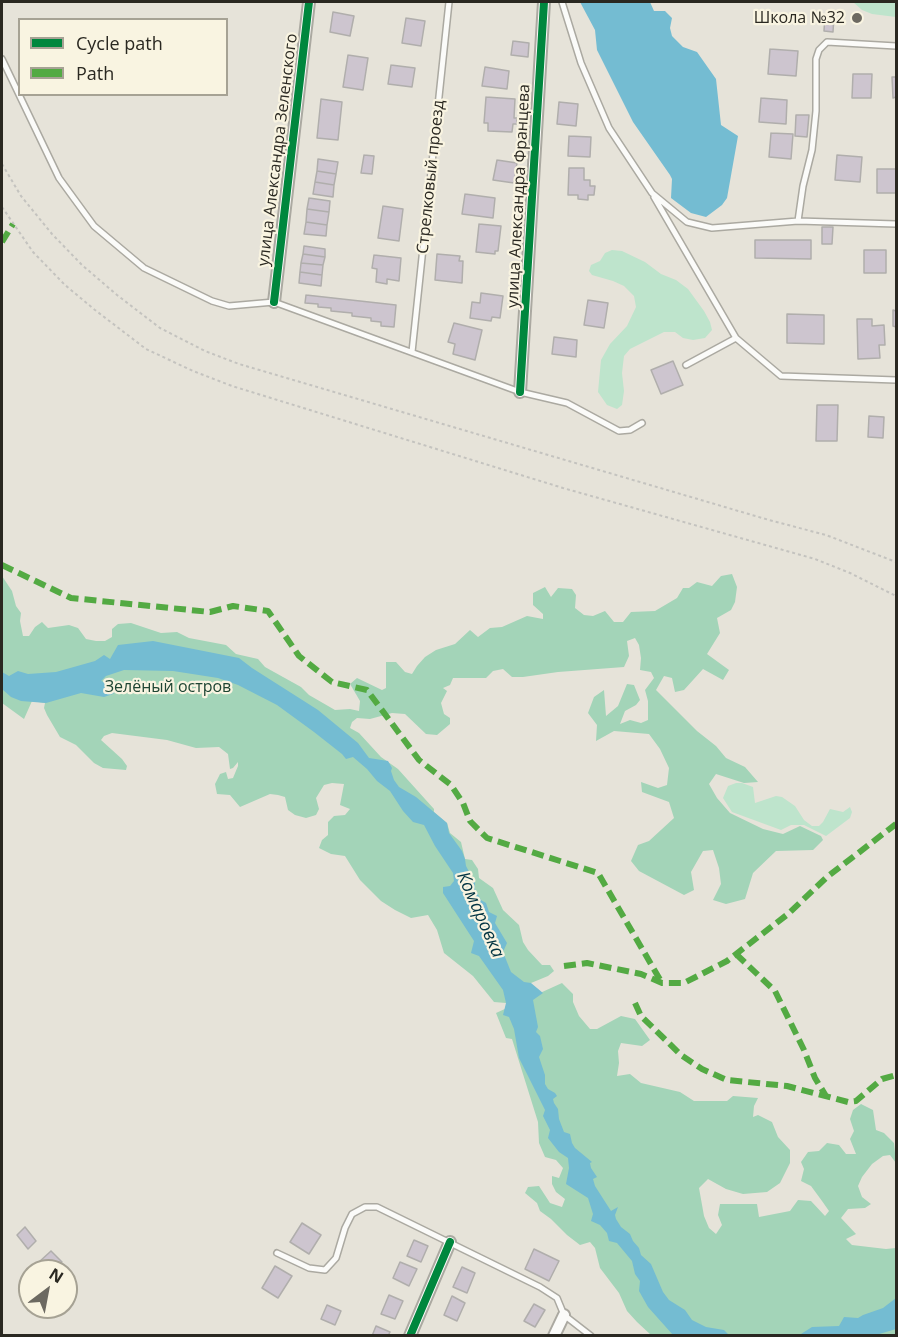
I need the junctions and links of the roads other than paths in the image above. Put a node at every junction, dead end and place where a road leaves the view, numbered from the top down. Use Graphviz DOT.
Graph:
graph roads {
  1 [pos="309,2"];
  2 [pos="449,2"];
  3 [pos="544,2"];
  4 [pos="562,2"];
  5 [pos="897,46"];
  6 [pos="2,59"];
  7 [pos="18,92"];
  8 [pos="20,96"];
  9 [pos="651,193"];
  10 [pos="798,221"];
  11 [pos="897,224"];
  12 [pos="274,302"];
  13 [pos="736,338"];
  14 [pos="412,352"];
  15 [pos="686,365"];
  16 [pos="897,380"];
  17 [pos="520,392"];
  18 [pos="642,423"];
  19 [pos="450,1242"];
  20 [pos="277,1254"];
  21 [pos="564,1314"];
  22 [pos="410,1335"];
  23 [pos="554,1335"];
  24 [pos="591,1335"];
  1 -- 12 [label="street, улица Александра Зеленского"];
  2 -- 14 [label="lane, Стрелковый проезд"];
  3 -- 17 [label="street, улица Александра Францева"];
  4 -- 9 [label="lane"];
  5 -- 10 [label="lane"];
  6 -- 7 [label="lane"];
  8 -- 12 [label="lane"];
  9 -- 10 [label="lane"];
  9 -- 13 [label="lane"];
  10 -- 11 [label="lane"];
  12 -- 14 [label="lane"];
  13 -- 15 [label="lane"];
  13 -- 16 [label="lane"];
  14 -- 17 [label="lane"];
  17 -- 18 [label="lane"];
  19 -- 20 [label="lane"];
  19 -- 21 [label="lane"];
  19 -- 22 [label="street"];
  21 -- 23 [label="street"];
  21 -- 24 [label="lane"];
}
